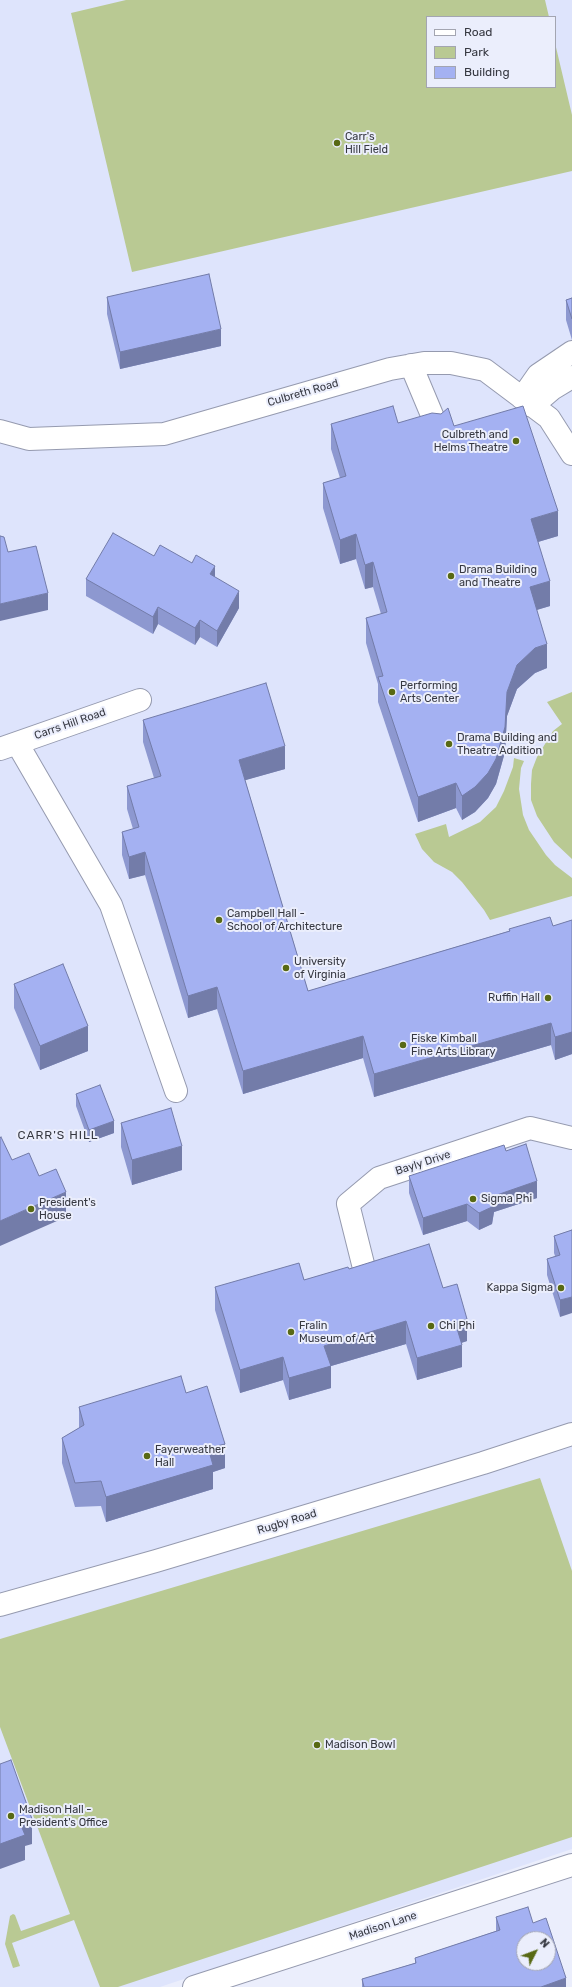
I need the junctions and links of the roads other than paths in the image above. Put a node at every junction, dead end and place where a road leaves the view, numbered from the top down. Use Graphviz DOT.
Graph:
graph roads {
  1 [pos="572,352"];
  2 [pos="411,365"];
  3 [pos="572,377"];
  4 [pos="527,402"];
  5 [pos="437,427"];
  6 [pos="0,431"];
  7 [pos="572,454"];
  8 [pos="140,700"];
  9 [pos="9,746"];
  10 [pos="176,1091"];
  11 [pos="572,1138"];
  12 [pos="366,1272"];
  13 [pos="572,1434"];
  14 [pos="0,1605"];
  15 [pos="572,1865"];
  16 [pos="194,1987"];
  1 -- 4 [label="street"];
  2 -- 4 [label="street, Culbreth Road"];
  2 -- 5 [label="street"];
  2 -- 6 [label="street, Culbreth Road"];
  3 -- 4 [label="street"];
  4 -- 7 [label="street, Culbreth Road"];
  8 -- 9 [label="street, Carrs Hill Road"];
  9 -- 10 [label="street"];
  11 -- 12 [label="street, Bayly Drive"];
  13 -- 14 [label="street, Rugby Road"];
  15 -- 16 [label="street, Madison Lane"];
}
